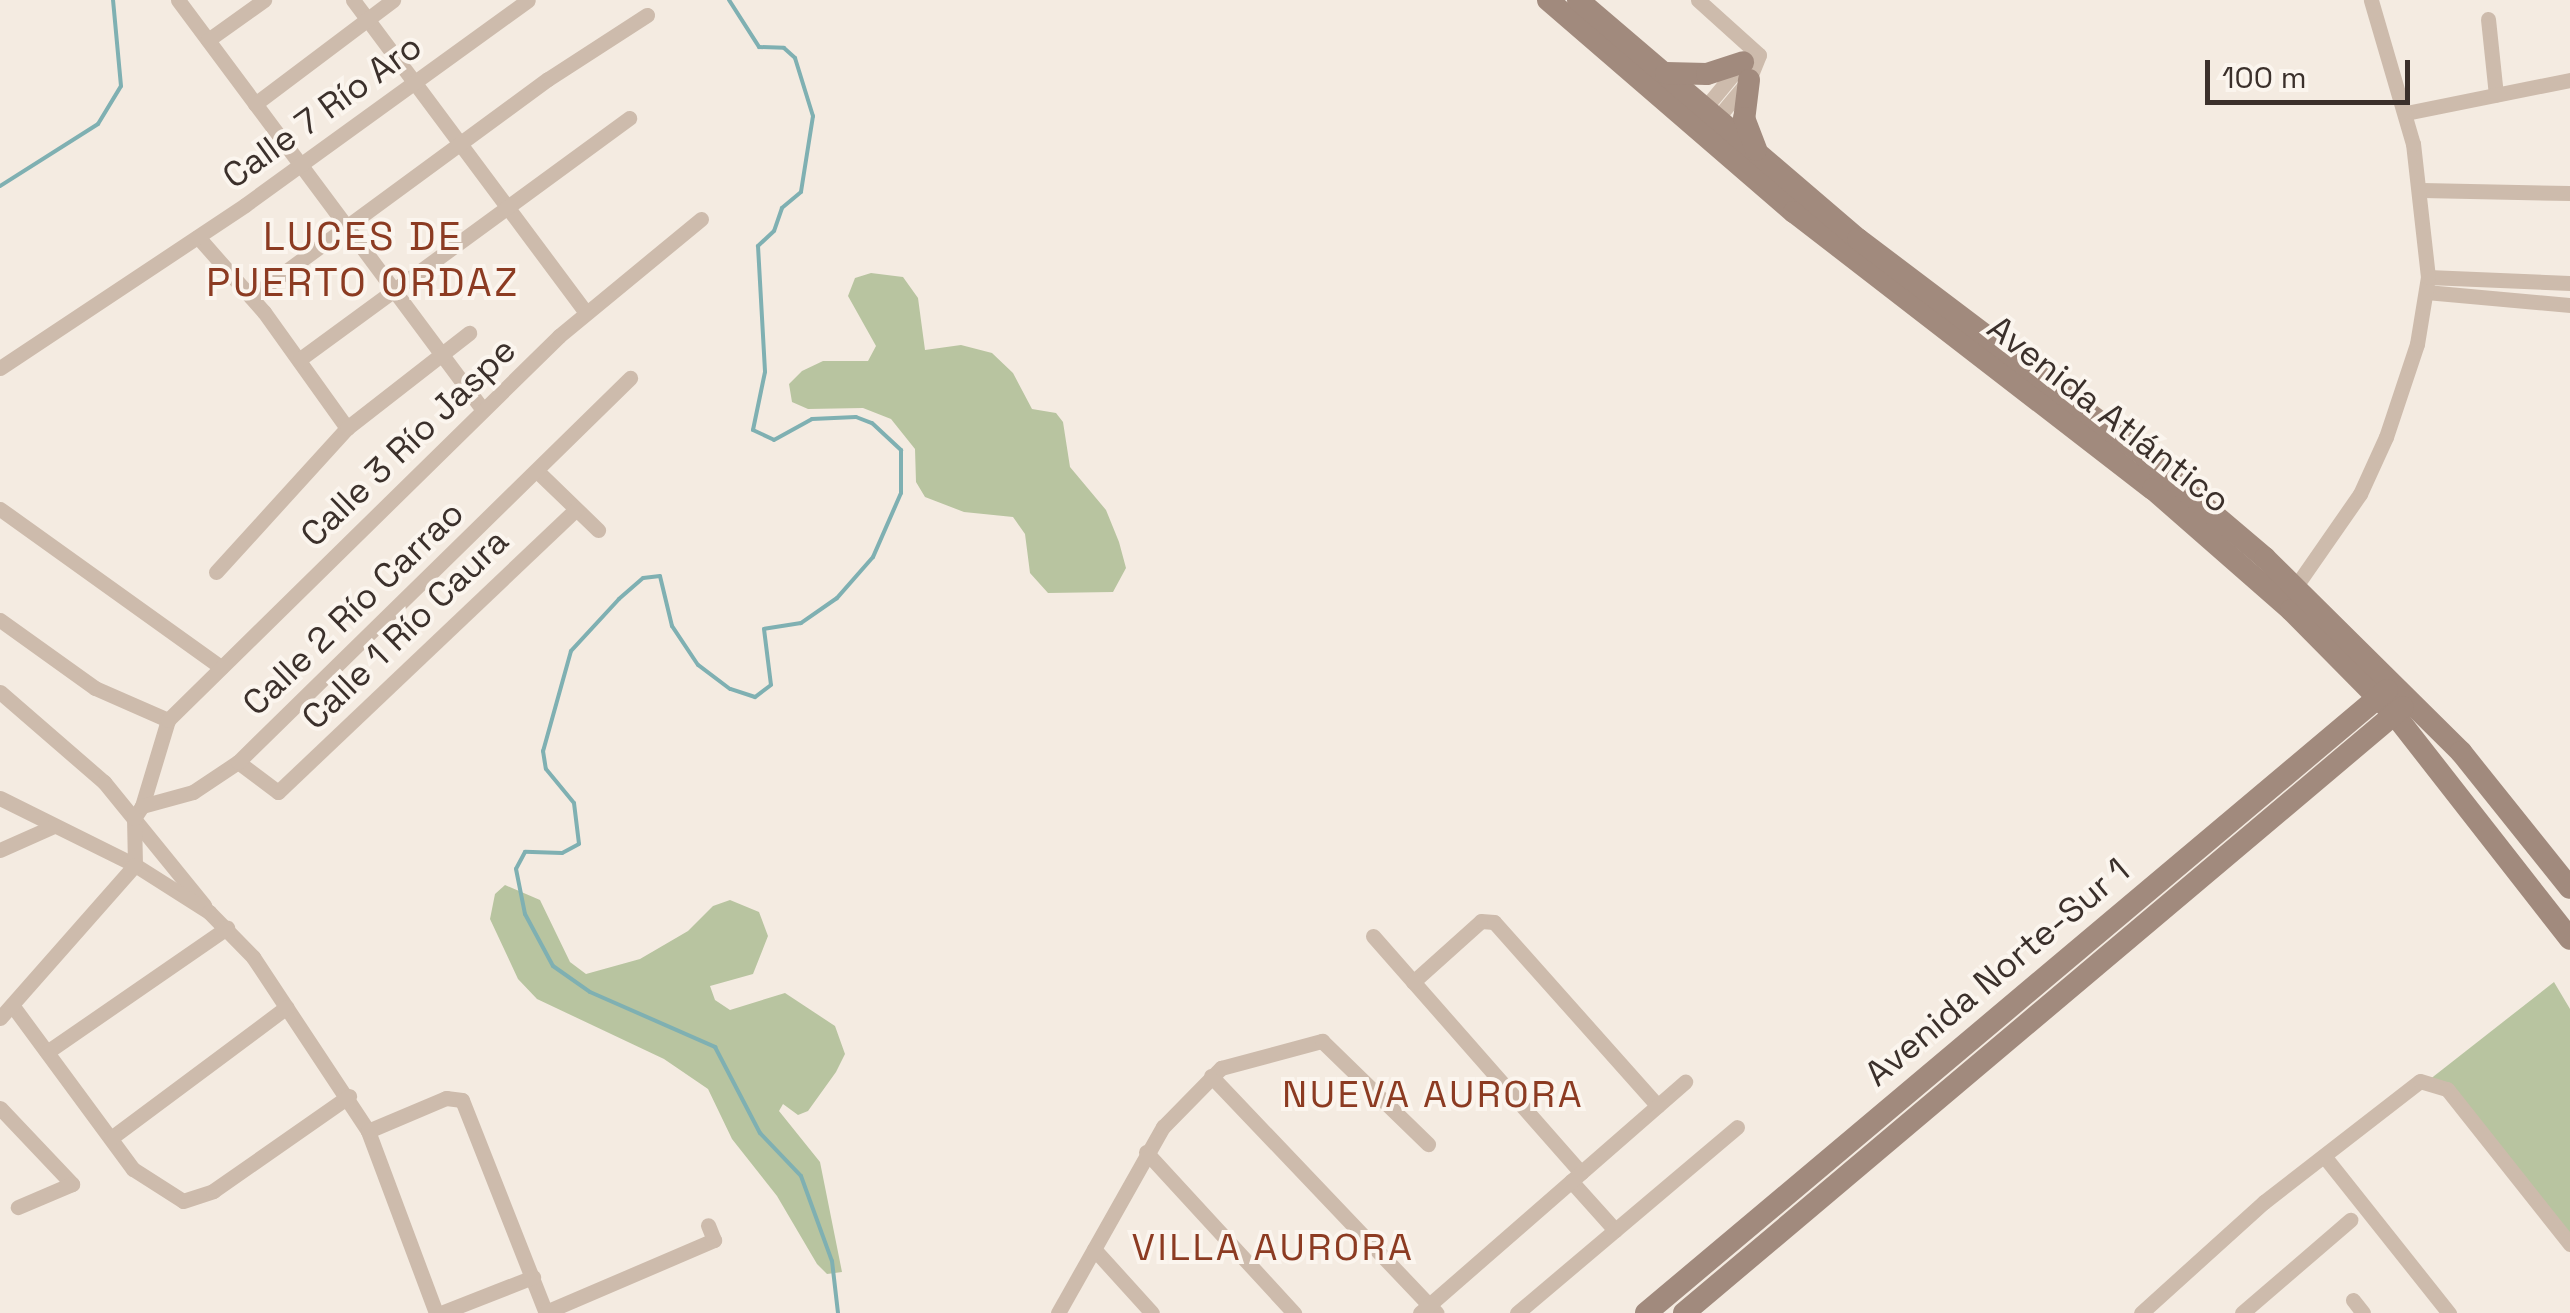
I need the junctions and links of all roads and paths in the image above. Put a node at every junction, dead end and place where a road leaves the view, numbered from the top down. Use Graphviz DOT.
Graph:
graph roads {
  1 [pos="178,0"];
  2 [pos="264,0"];
  3 [pos="353,0"];
  4 [pos="393,0"];
  5 [pos="528,0"];
  6 [pos="1548,0"];
  7 [pos="1578,0"];
  8 [pos="1698,0"];
  9 [pos="2371,0"];
  10 [pos="647,15"];
  11 [pos="368,19"];
  12 [pos="2488,19"];
  13 [pos="208,40"];
  14 [pos="1748,68"];
  15 [pos="1666,73"];
  16 [pos="2570,80"];
  17 [pos="414,82"];
  18 [pos="2496,95"];
  19 [pos="255,104"];
  20 [pos="2406,113"];
  21 [pos="629,118"];
  22 [pos="1704,121"];
  23 [pos="460,145"];
  24 [pos="1756,154"];
  25 [pos="301,166"];
  26 [pos="2422,190"];
  27 [pos="2570,193"];
  28 [pos="506,208"];
  29 [pos="701,219"];
  30 [pos="348,230"];
  31 [pos="198,237"];
  32 [pos="2570,283"];
  33 [pos="2427,284"];
  34 [pos="394,293"];
  35 [pos="252,297"];
  36 [pos="2570,305"];
  37 [pos="586,313"];
  38 [pos="468,334"];
  39 [pos="439,354"];
  40 [pos="300,360"];
  41 [pos="0,368"];
  42 [pos="630,378"];
  43 [pos="483,410"];
  44 [pos="347,428"];
  45 [pos="537,471"];
  46 [pos="0,509"];
  47 [pos="575,510"];
  48 [pos="598,530"];
  49 [pos="216,572"];
  50 [pos="2296,586"];
  51 [pos="0,620"];
  52 [pos="221,667"];
  53 [pos="0,692"];
  54 [pos="2394,700"];
  55 [pos="168,720"];
  56 [pos="238,762"];
  57 [pos="0,798"];
  58 [pos="138,812"];
  59 [pos="54,826"];
  60 [pos="0,850"];
  61 [pos="135,865"];
  62 [pos="2570,888"];
  63 [pos="209,912"];
  64 [pos="226,928"];
  65 [pos="1373,936"];
  66 [pos="2570,939"];
  67 [pos="1413,982"];
  68 [pos="12,1005"];
  69 [pos="288,1007"];
  70 [pos="0,1018"];
  71 [pos="47,1052"];
  72 [pos="1210,1076"];
  73 [pos="1685,1082"];
  74 [pos="349,1096"];
  75 [pos="1658,1106"];
  76 [pos="0,1108"];
  77 [pos="1737,1126"];
  78 [pos="368,1131"];
  79 [pos="111,1138"];
  80 [pos="1428,1144"];
  81 [pos="1146,1152"];
  82 [pos="2324,1156"];
  83 [pos="1576,1177"];
  84 [pos="18,1207"];
  85 [pos="2350,1220"];
  86 [pos="708,1225"];
  87 [pos="1615,1230"];
  88 [pos="2570,1244"];
  89 [pos="1094,1249"];
  90 [pos="532,1277"];
  91 [pos="1429,1310"];
  92 [pos="439,1313"];
  93 [pos="546,1313"];
  94 [pos="1058,1313"];
  95 [pos="1152,1313"];
  96 [pos="1294,1313"];
  97 [pos="1517,1313"];
  98 [pos="1646,1313"];
  99 [pos="1684,1313"];
  100 [pos="2140,1313"];
  101 [pos="2242,1313"];
  102 [pos="2449,1313"];
  1 -- 13 [label="street"];
  2 -- 13 [label="street"];
  3 -- 11 [label="street"];
  4 -- 11 [label="street"];
  5 -- 17 [label="street, Calle 7 Río Aro"];
  6 -- 22 [label="main road, Avenida Atlántico"];
  7 -- 15 [label="main road, Avenida Atlántico"];
  8 -- 14 [label="street"];
  9 -- 20 [label="street"];
  10 -- 23 [label="street"];
  11 -- 17 [label="street"];
  11 -- 19 [label="street"];
  12 -- 18 [label="street"];
  13 -- 19 [label="street"];
  14 -- 15 [label="main road"];
  14 -- 22 [label="street"];
  14 -- 24 [label="main road"];
  15 -- 22 [label="main road, Avenida Atlántico"];
  16 -- 18 [label="street"];
  17 -- 23 [label="street"];
  17 -- 25 [label="street, Calle 7 Río Aro"];
  18 -- 20 [label="street"];
  19 -- 25 [label="street"];
  20 -- 26 [label="street"];
  21 -- 28 [label="street"];
  22 -- 24 [label="main road, Avenida Atlántico"];
  22 -- 54 [label="main road, Avenida Atlántico"];
  23 -- 28 [label="street"];
  23 -- 30 [label="street"];
  24 -- 50 [label="main road, Avenida Atlántico"];
  25 -- 30 [label="street"];
  25 -- 31 [label="street, Calle 7 Río Aro"];
  26 -- 27 [label="street"];
  26 -- 33 [label="street"];
  28 -- 34 [label="street"];
  28 -- 37 [label="street"];
  29 -- 37 [label="street, Calle 3 Río Jaspe"];
  30 -- 34 [label="street"];
  30 -- 35 [label="street"];
  31 -- 35 [label="street"];
  31 -- 41 [label="street, Calle 7 Río Aro"];
  32 -- 33 [label="street"];
  33 -- 36 [label="street"];
  33 -- 50 [label="street"];
  34 -- 39 [label="street"];
  34 -- 40 [label="street"];
  35 -- 40 [label="street"];
  37 -- 43 [label="street, Calle 3 Río Jaspe"];
  38 -- 39 [label="street"];
  39 -- 43 [label="street"];
  39 -- 44 [label="street"];
  40 -- 44 [label="street"];
  42 -- 45 [label="street, Calle 2 Río Carrao"];
  43 -- 52 [label="street, Calle 3 Río Jaspe"];
  44 -- 49 [label="street"];
  45 -- 47 [label="street"];
  45 -- 56 [label="street, Calle 2 Río Carrao"];
  46 -- 52 [label="street"];
  47 -- 48 [label="street"];
  47 -- 56 [label="street, Calle 1 Río Caura"];
  50 -- 54 [label="main road, Avenida Atlántico"];
  51 -- 55 [label="street"];
  52 -- 55 [label="street, Calle 3 Río Jaspe"];
  53 -- 58 [label="street"];
  54 -- 62 [label="main road, Avenida Atlántico"];
  54 -- 66 [label="main road, Avenida Atlántico"];
  54 -- 98 [label="main road, Avenida Norte-Sur 1"];
  54 -- 99 [label="main road, Avenida Norte-Sur 1"];
  55 -- 58 [label="street"];
  56 -- 58 [label="street, Calle 2 Río Carrao"];
  57 -- 59 [label="street"];
  58 -- 61 [label="street"];
  58 -- 63 [label="street"];
  59 -- 60 [label="street"];
  59 -- 61 [label="street"];
  61 -- 63 [label="street"];
  61 -- 68 [label="street"];
  63 -- 64 [label="street"];
  64 -- 69 [label="street"];
  64 -- 71 [label="street"];
  65 -- 67 [label="street"];
  67 -- 75 [label="street"];
  67 -- 83 [label="street"];
  68 -- 70 [label="street"];
  68 -- 71 [label="street"];
  69 -- 74 [label="street"];
  69 -- 79 [label="street"];
  71 -- 79 [label="street"];
  72 -- 80 [label="street"];
  72 -- 81 [label="street"];
  72 -- 91 [label="street"];
  73 -- 75 [label="street"];
  74 -- 78 [label="street"];
  74 -- 79 [label="street"];
  75 -- 83 [label="street"];
  76 -- 84 [label="street"];
  77 -- 87 [label="street"];
  78 -- 90 [label="street"];
  78 -- 92 [label="street"];
  81 -- 89 [label="street"];
  81 -- 96 [label="street"];
  82 -- 88 [label="street"];
  82 -- 100 [label="street"];
  82 -- 102 [label="street"];
  83 -- 87 [label="street"];
  83 -- 91 [label="street"];
  85 -- 101 [label="street"];
  86 -- 93 [label="street"];
  87 -- 97 [label="street"];
  89 -- 94 [label="street"];
  89 -- 95 [label="street"];
  90 -- 92 [label="street"];
  90 -- 93 [label="street"];
}
